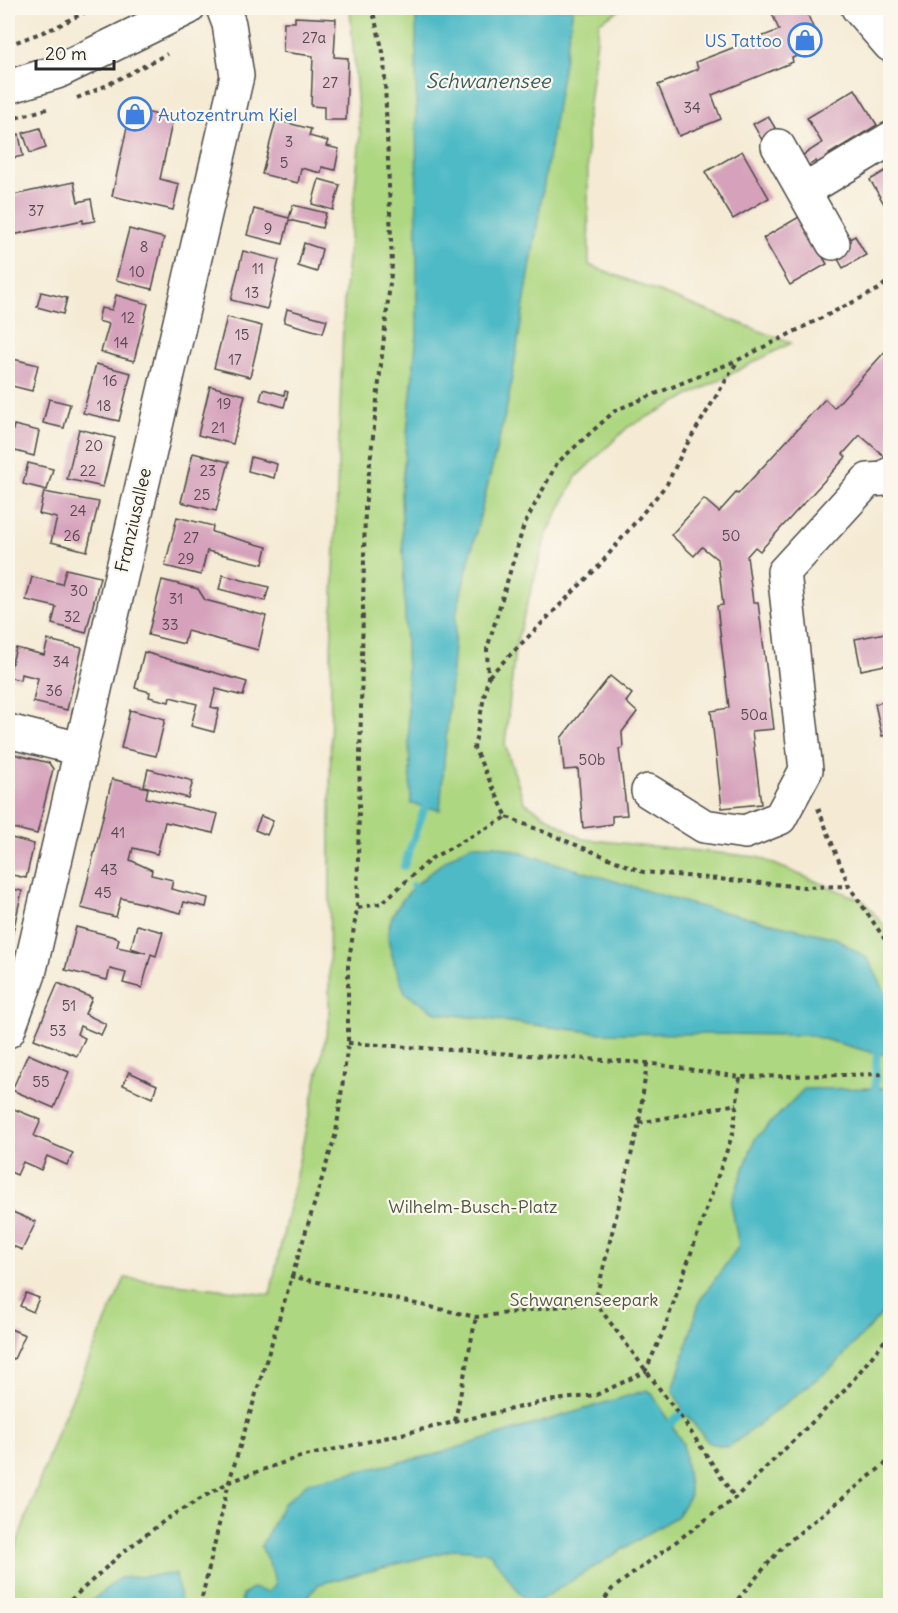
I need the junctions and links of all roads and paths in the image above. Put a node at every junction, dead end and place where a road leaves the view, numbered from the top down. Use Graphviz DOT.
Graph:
graph roads {
  1 [pos="93,8"];
  2 [pos="188,8"];
  3 [pos="223,8"];
  4 [pos="372,8"];
  5 [pos="858,8"];
  6 [pos="8,45"];
  7 [pos="891,45"];
  8 [pos="8,87"];
  9 [pos="891,139"];
  10 [pos="778,146"];
  11 [pos="804,191"];
  12 [pos="833,243"];
  13 [pos="891,280"];
  14 [pos="738,360"];
  15 [pos="891,474"];
  16 [pos="488,677"];
  17 [pos="8,731"];
  18 [pos="80,749"];
  19 [pos="806,770"];
  20 [pos="648,791"];
  21 [pos="507,817"];
  22 [pos="849,886"];
  23 [pos="357,908"];
  24 [pos="891,947"];
  25 [pos="8,1031"];
  26 [pos="348,1043"];
  27 [pos="647,1063"];
  28 [pos="891,1074"];
  29 [pos="740,1077"];
  30 [pos="737,1104"];
  31 [pos="639,1123"];
  32 [pos="290,1276"];
  33 [pos="595,1302"];
  34 [pos="476,1317"];
  35 [pos="891,1334"];
  36 [pos="645,1372"];
  37 [pos="455,1421"];
  38 [pos="891,1460"];
  39 [pos="230,1482"];
  40 [pos="735,1498"];
  41 [pos="199,1604"];
  42 [pos="64,1605"];
  43 [pos="600,1605"];
  44 [pos="732,1605"];
  1 -- 6 [label="path"];
  2 -- 8 [label="street"];
  3 -- 18 [label="street, Franziusallee"];
  4 -- 23 [label="path"];
  5 -- 7 [label="street"];
  9 -- 11 [label="street"];
  10 -- 11 [label="street"];
  11 -- 12 [label="street"];
  13 -- 14 [label="path"];
  14 -- 16 [label="path"];
  14 -- 16 [label="path"];
  15 -- 19 [label="street"];
  16 -- 21 [label="path"];
  17 -- 18 [label="street"];
  18 -- 25 [label="street, Franziusallee"];
  19 -- 20 [label="street"];
  19 -- 22 [label="path"];
  21 -- 22 [label="path"];
  21 -- 23 [label="path"];
  22 -- 24 [label="path"];
  23 -- 26 [label="path"];
  26 -- 27 [label="path"];
  26 -- 32 [label="path"];
  27 -- 29 [label="path"];
  27 -- 31 [label="path"];
  28 -- 29 [label="path"];
  29 -- 30 [label="path"];
  30 -- 31 [label="path"];
  30 -- 36 [label="path"];
  31 -- 33 [label="path"];
  32 -- 34 [label="path"];
  32 -- 39 [label="path"];
  33 -- 34 [label="path"];
  33 -- 36 [label="path"];
  34 -- 37 [label="path"];
  35 -- 40 [label="path"];
  36 -- 37 [label="path"];
  36 -- 40 [label="path"];
  37 -- 39 [label="path"];
  38 -- 44 [label="path"];
  39 -- 41 [label="path"];
  39 -- 42 [label="path"];
  40 -- 43 [label="path"];
}
